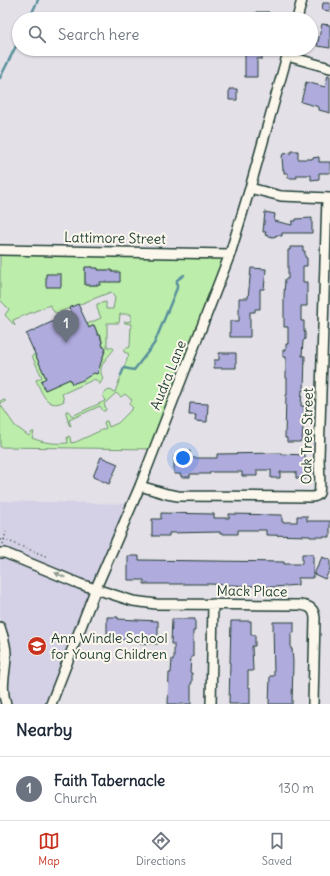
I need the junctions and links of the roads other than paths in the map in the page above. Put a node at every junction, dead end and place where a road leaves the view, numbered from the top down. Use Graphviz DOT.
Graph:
graph roads {
  1 [pos="302,0"];
  2 [pos="299,12"];
  3 [pos="287,56"];
  4 [pos="296,56"];
  5 [pos="330,68"];
  6 [pos="250,188"];
  7 [pos="328,198"];
  8 [pos="0,250"];
  9 [pos="230,254"];
  10 [pos="326,394"];
  11 [pos="140,486"];
  12 [pos="2,550"];
  13 [pos="96,588"];
  14 [pos="213,604"];
  15 [pos="0,627"];
  16 [pos="6,704"];
  17 [pos="51,704"];
  18 [pos="211,704"];
  19 [pos="313,704"];
  1 -- 2 [label="street"];
  3 -- 6 [label="street, Audra Lane"];
  4 -- 5 [label="street"];
  6 -- 7 [label="street"];
  6 -- 9 [label="street, Audra Lane"];
  7 -- 10 [label="street, Oak Tree Street"];
  8 -- 9 [label="street, Lattimore Street"];
  9 -- 11 [label="street, Audra Lane"];
  10 -- 11 [label="street, Oak Tree Street"];
  11 -- 13 [label="street, Audra Lane"];
  13 -- 12 [label="street, Mack Place, one-way"];
  13 -- 14 [label="street, Mack Place"];
  13 -- 17 [label="street, Audra Lane"];
  14 -- 18 [label="street"];
  14 -- 19 [label="street, Mack Place"];
  15 -- 16 [label="street"];
}
